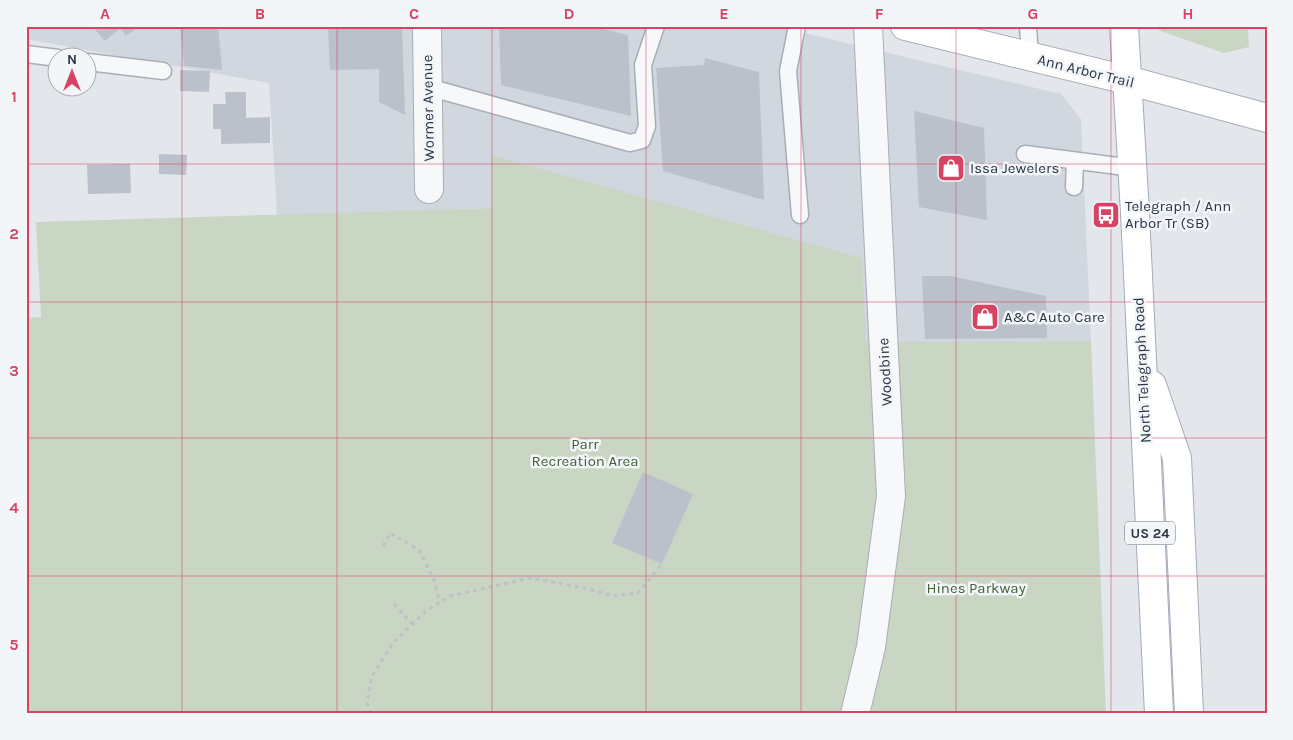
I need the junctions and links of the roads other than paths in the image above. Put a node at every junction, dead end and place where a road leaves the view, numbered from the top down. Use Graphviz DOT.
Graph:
graph roads {
  1 [pos="427,26"];
  2 [pos="656,26"];
  3 [pos="797,26"];
  4 [pos="868,26"];
  5 [pos="1028,26"];
  6 [pos="1124,26"];
  7 [pos="922,28"];
  8 [pos="26,54"];
  9 [pos="48,57"];
  10 [pos="1030,57"];
  11 [pos="98,63"];
  12 [pos="164,71"];
  13 [pos="1127,80"];
  14 [pos="428,87"];
  15 [pos="1267,118"];
  16 [pos="1025,154"];
  17 [pos="1075,162"];
  18 [pos="1133,168"];
  19 [pos="1074,187"];
  20 [pos="429,189"];
  21 [pos="800,215"];
  22 [pos="1142,352"];
  23 [pos="855,714"];
  24 [pos="1159,714"];
  25 [pos="1190,714"];
  1 -- 14 [label="street, Wormer Avenue"];
  2 -- 14 [label="lane"];
  3 -- 21 [label="lane"];
  4 -- 23 [label="street, Woodbine"];
  5 -- 10 [label="lane"];
  6 -- 13 [label="main road, North Telegraph Road / US 24"];
  7 -- 10 [label="main road, Ann Arbor Trail"];
  8 -- 9 [label="lane"];
  10 -- 13 [label="main road, Ann Arbor Trail"];
  11 -- 12 [label="lane"];
  13 -- 15 [label="main road, Ann Arbor Trail"];
  13 -- 18 [label="main road, North Telegraph Road / US 24"];
  14 -- 20 [label="street, Wormer Avenue"];
  16 -- 17 [label="lane"];
  17 -- 18 [label="lane"];
  17 -- 19 [label="lane"];
  18 -- 22 [label="main road, North Telegraph Road / US 24"];
  22 -- 24 [label="main road, North Telegraph Road / US 24"];
  22 -- 25 [label="main road"];
}
